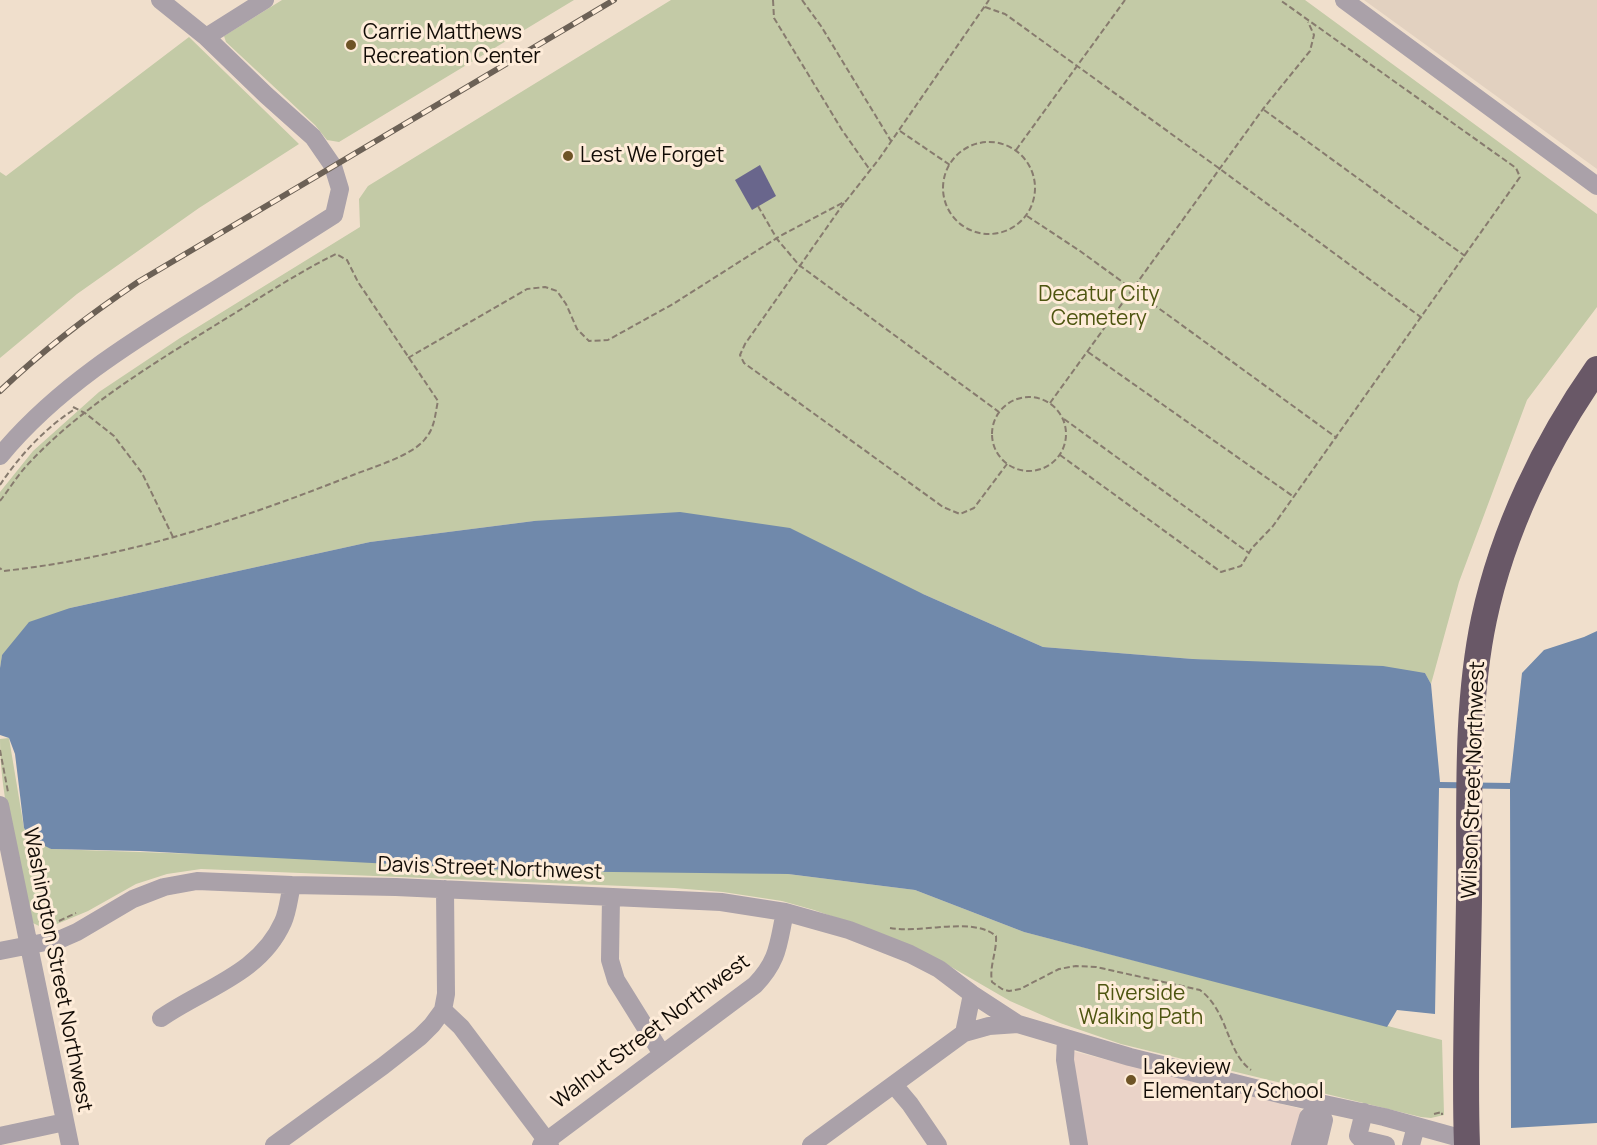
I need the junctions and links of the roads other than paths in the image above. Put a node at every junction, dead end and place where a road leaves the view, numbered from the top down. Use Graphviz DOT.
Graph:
graph roads {
  1 [pos="160,0"];
  2 [pos="265,0"];
  3 [pos="1344,0"];
  4 [pos="206,37"];
  5 [pos="1597,186"];
  6 [pos="1597,369"];
  7 [pos="0,456"];
  8 [pos="4,799"];
  9 [pos="292,885"];
  10 [pos="445,889"];
  11 [pos="611,897"];
  12 [pos="785,912"];
  13 [pos="29,945"];
  14 [pos="0,951"];
  15 [pos="972,994"];
  16 [pos="989,1004"];
  17 [pos="443,1010"];
  18 [pos="161,1017"];
  19 [pos="1018,1024"];
  20 [pos="964,1033"];
  21 [pos="1066,1038"];
  22 [pos="662,1054"];
  23 [pos="894,1085"];
  24 [pos="1319,1106"];
  25 [pos="1364,1112"];
  26 [pos="65,1122"];
  27 [pos="1416,1126"];
  28 [pos="0,1136"];
  29 [pos="1467,1142"];
  30 [pos="546,1144"];
  31 [pos="70,1145"];
  32 [pos="274,1145"];
  33 [pos="811,1145"];
  34 [pos="938,1145"];
  35 [pos="1079,1145"];
  36 [pos="1300,1145"];
  37 [pos="1318,1145"];
  38 [pos="1386,1145"];
  39 [pos="1411,1145"];
  1 -- 4 [label="street"];
  2 -- 4 [label="street"];
  3 -- 5 [label="street"];
  4 -- 7 [label="street"];
  6 -- 29 [label="highway, Wilson Street Northwest"];
  8 -- 13 [label="street, Washington Street Northwest"];
  9 -- 10 [label="street, Davis Street Northwest"];
  9 -- 13 [label="street, Davis Street Northwest"];
  9 -- 18 [label="street"];
  10 -- 11 [label="street, Davis Street Northwest"];
  10 -- 17 [label="street"];
  11 -- 12 [label="street, Davis Street Northwest"];
  11 -- 22 [label="street"];
  12 -- 15 [label="street, Davis Street Northwest"];
  12 -- 22 [label="street, Walnut Street Northwest"];
  13 -- 14 [label="street, Davis Street Northwest"];
  13 -- 26 [label="street, Washington Street Northwest"];
  15 -- 16 [label="street, Davis Street Northwest"];
  15 -- 20 [label="street"];
  16 -- 19 [label="street, Davis Street Northwest"];
  16 -- 20 [label="street"];
  17 -- 30 [label="street"];
  17 -- 32 [label="street"];
  19 -- 20 [label="street"];
  19 -- 21 [label="street, Davis Street Northwest"];
  20 -- 23 [label="street"];
  21 -- 24 [label="street, Davis Street Northwest"];
  21 -- 35 [label="street"];
  22 -- 30 [label="street, Walnut Street Northwest"];
  23 -- 33 [label="street"];
  23 -- 34 [label="street"];
  24 -- 25 [label="street, Davis Street Northwest"];
  24 -- 36 [label="street"];
  24 -- 37 [label="street"];
  25 -- 27 [label="street, Davis Street Northwest"];
  25 -- 38 [label="street"];
  26 -- 28 [label="street"];
  26 -- 31 [label="street, Washington Street Northwest"];
  27 -- 29 [label="street, Davis Street Northwest"];
  27 -- 39 [label="street"];
}
